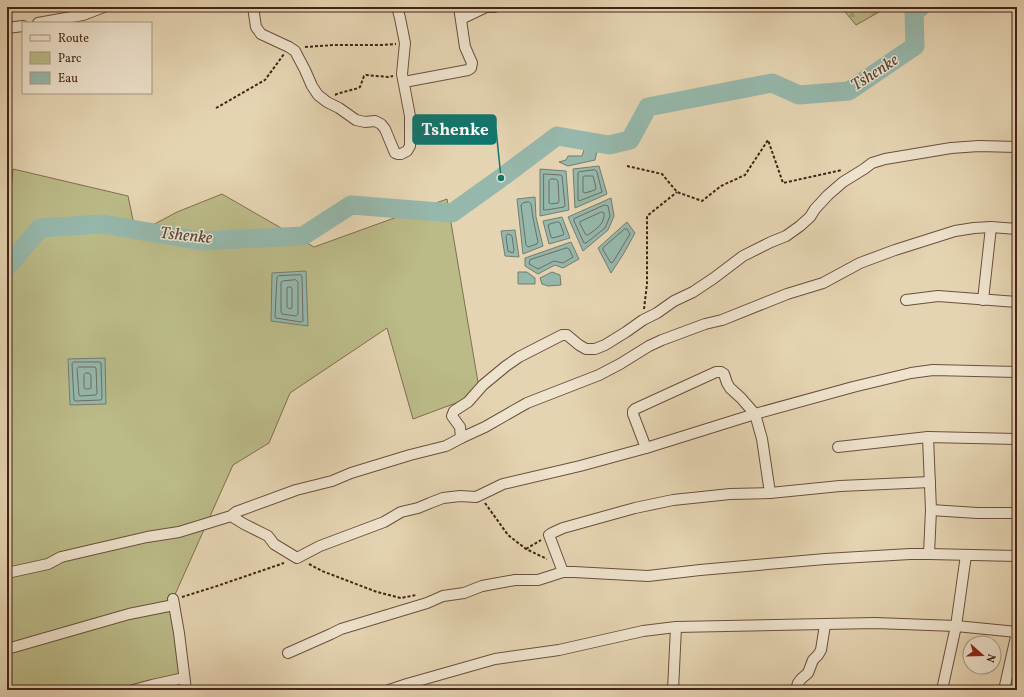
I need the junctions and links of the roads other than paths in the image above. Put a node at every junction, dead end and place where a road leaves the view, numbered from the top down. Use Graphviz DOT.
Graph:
graph roads {
  1 [pos="104,7"];
  2 [pos="253,7"];
  3 [pos="397,7"];
  4 [pos="459,7"];
  5 [pos="495,7"];
  6 [pos="461,19"];
  7 [pos="44,22"];
  8 [pos="22,26"];
  9 [pos="7,28"];
  10 [pos="403,78"];
  11 [pos="1017,147"];
  12 [pos="991,227"];
  13 [pos="1017,229"];
  14 [pos="906,300"];
  15 [pos="983,300"];
  16 [pos="1017,302"];
  17 [pos="1017,372"];
  18 [pos="755,414"];
  19 [pos="928,437"];
  20 [pos="461,438"];
  21 [pos="1017,439"];
  22 [pos="838,447"];
  23 [pos="646,448"];
  24 [pos="930,482"];
  25 [pos="770,493"];
  26 [pos="931,510"];
  27 [pos="1017,513"];
  28 [pos="231,516"];
  29 [pos="929,554"];
  30 [pos="966,555"];
  31 [pos="1017,556"];
  32 [pos="563,572"];
  33 [pos="7,573"];
  34 [pos="825,625"];
  35 [pos="956,626"];
  36 [pos="676,627"];
  37 [pos="1017,632"];
  38 [pos="7,649"];
  39 [pos="288,653"];
  40 [pos="184,678"];
  41 [pos="133,690"];
  42 [pos="186,690"];
  43 [pos="389,690"];
  44 [pos="673,690"];
  45 [pos="796,690"];
  46 [pos="942,690"];
  47 [pos="1004,690"];
  1 -- 7 [label="street"];
  2 -- 10 [label="street"];
  3 -- 10 [label="street"];
  4 -- 6 [label="street"];
  5 -- 6 [label="street"];
  6 -- 10 [label="street"];
  8 -- 9 [label="street"];
  11 -- 20 [label="street"];
  12 -- 13 [label="street"];
  12 -- 15 [label="street"];
  12 -- 20 [label="street"];
  14 -- 15 [label="street"];
  15 -- 16 [label="street"];
  17 -- 18 [label="street"];
  18 -- 23 [label="street"];
  18 -- 23 [label="street"];
  18 -- 25 [label="street"];
  19 -- 21 [label="street"];
  19 -- 22 [label="street"];
  19 -- 24 [label="street"];
  20 -- 28 [label="street"];
  23 -- 28 [label="street"];
  24 -- 25 [label="street"];
  24 -- 26 [label="street"];
  25 -- 32 [label="street"];
  26 -- 27 [label="street"];
  26 -- 29 [label="street"];
  28 -- 33 [label="street"];
  29 -- 30 [label="street"];
  29 -- 32 [label="street"];
  30 -- 31 [label="street"];
  30 -- 35 [label="street"];
  32 -- 39 [label="street"];
  34 -- 35 [label="street"];
  34 -- 36 [label="street"];
  34 -- 45 [label="street"];
  35 -- 37 [label="street"];
  35 -- 46 [label="street"];
  36 -- 43 [label="street"];
  36 -- 44 [label="street"];
  37 -- 47 [label="street"];
  38 -- 40 [label="street"];
  40 -- 41 [label="street"];
  40 -- 42 [label="street"];
}
